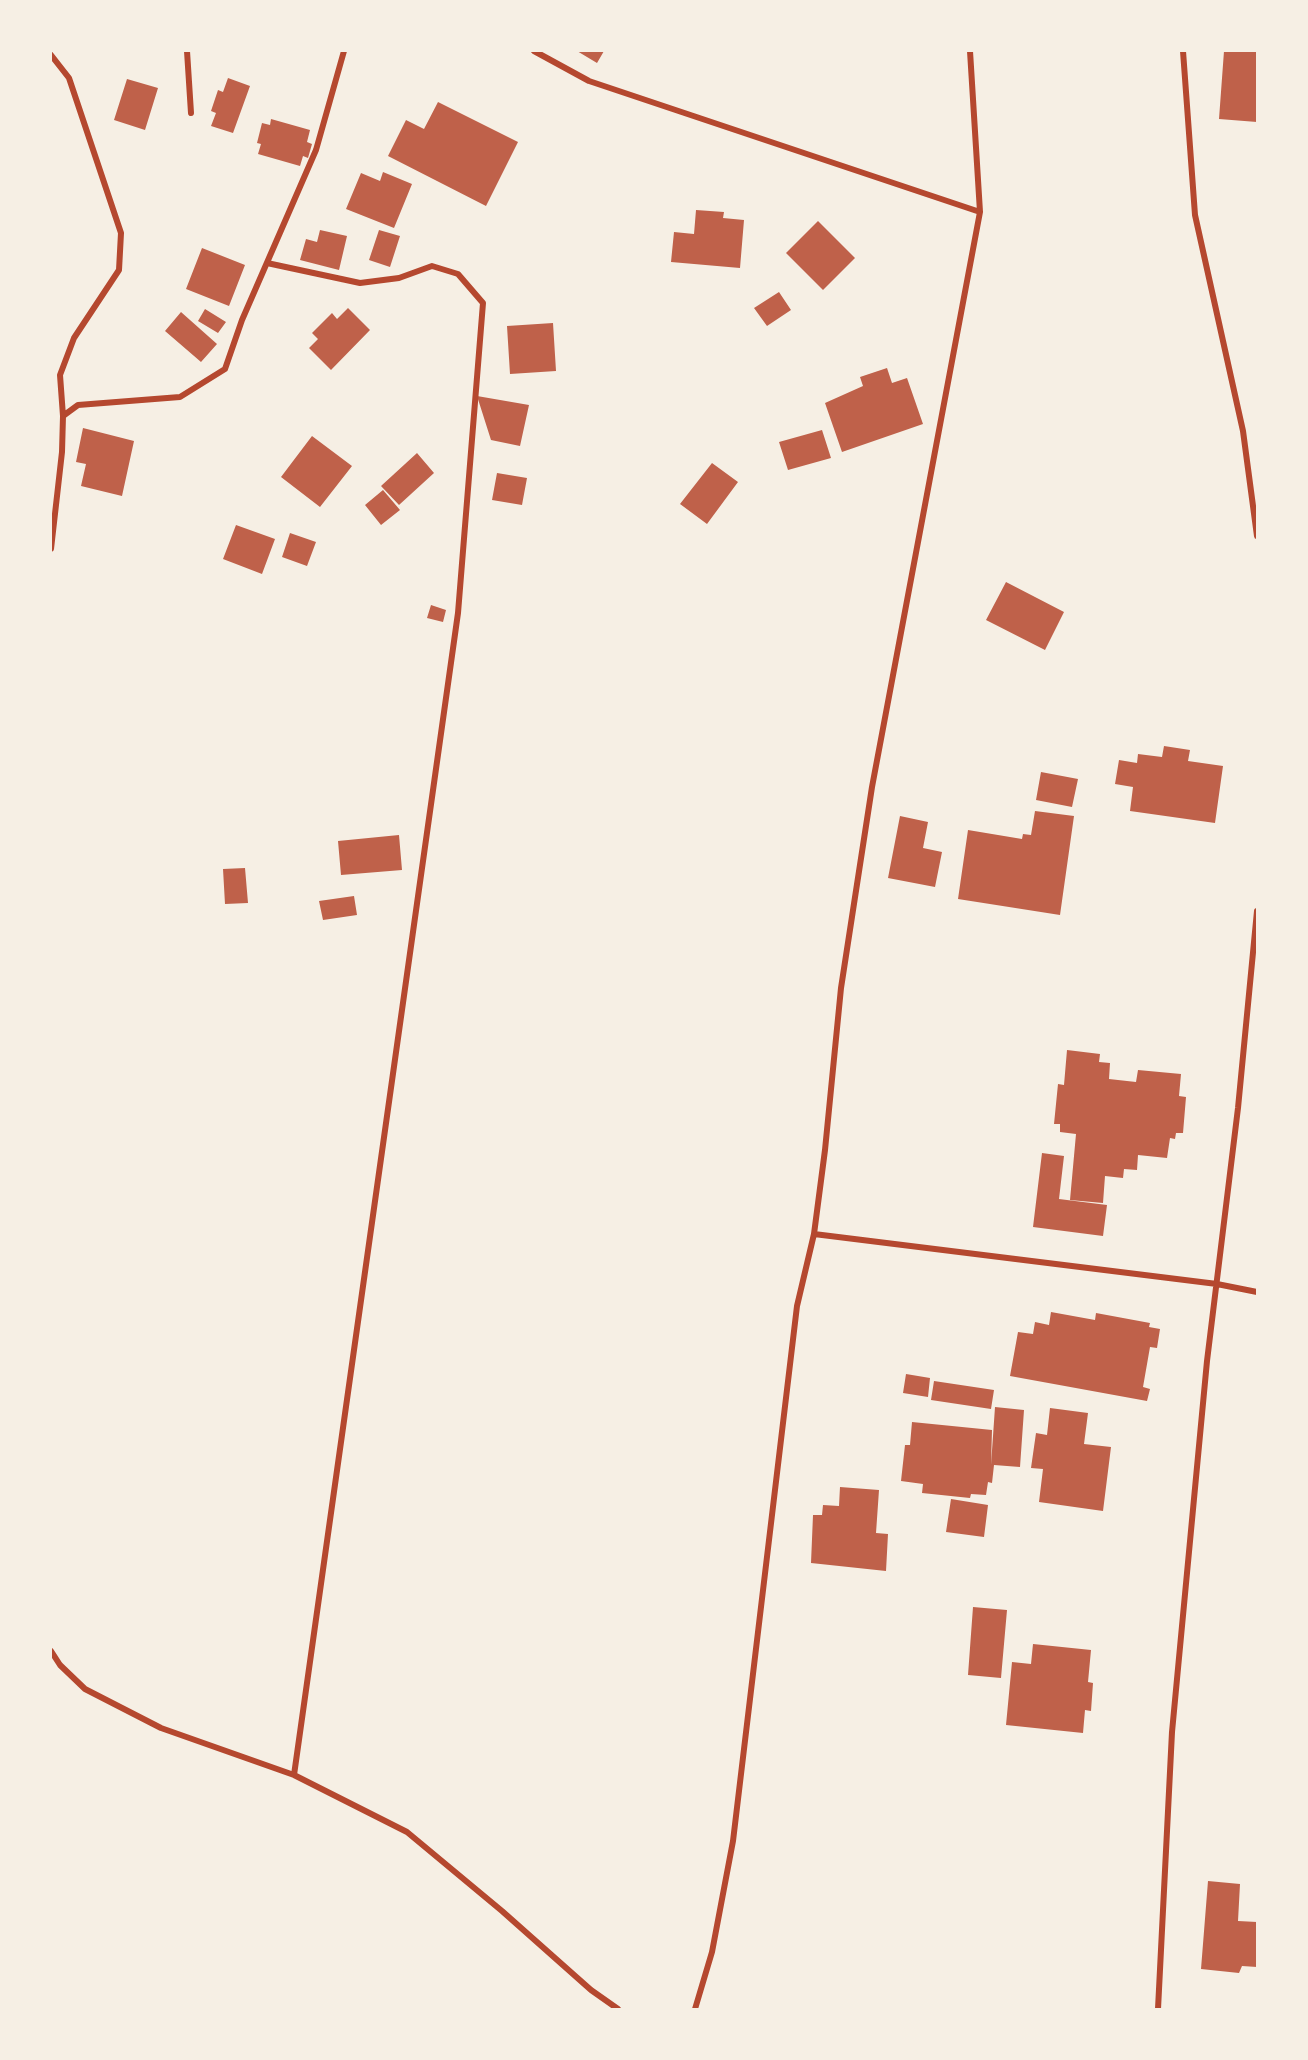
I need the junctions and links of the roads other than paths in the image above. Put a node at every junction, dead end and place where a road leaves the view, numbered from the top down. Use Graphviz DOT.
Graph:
graph roads {
  1 [pos="187,51"];
  2 [pos="344,51"];
  3 [pos="534,51"];
  4 [pos="970,51"];
  5 [pos="1183,51"];
  6 [pos="51,55"];
  7 [pos="192,113"];
  8 [pos="980,212"];
  9 [pos="267,263"];
  10 [pos="63,416"];
  11 [pos="1257,536"];
  12 [pos="51,549"];
  13 [pos="1257,911"];
  14 [pos="814,1234"];
  15 [pos="1217,1284"];
  16 [pos="1257,1292"];
  17 [pos="51,1651"];
  18 [pos="294,1775"];
  19 [pos="618,2009"];
  20 [pos="695,2009"];
  21 [pos="1158,2009"];
  1 -- 7 [label="street"];
  2 -- 9 [label="street"];
  3 -- 8 [label="street"];
  4 -- 8 [label="street"];
  5 -- 11 [label="street"];
  6 -- 10 [label="street"];
  8 -- 14 [label="street"];
  9 -- 10 [label="street"];
  9 -- 18 [label="street"];
  10 -- 12 [label="street"];
  13 -- 15 [label="street"];
  14 -- 15 [label="street"];
  14 -- 20 [label="street"];
  15 -- 16 [label="street"];
  15 -- 21 [label="street"];
  17 -- 18 [label="street"];
  18 -- 19 [label="street"];
}
